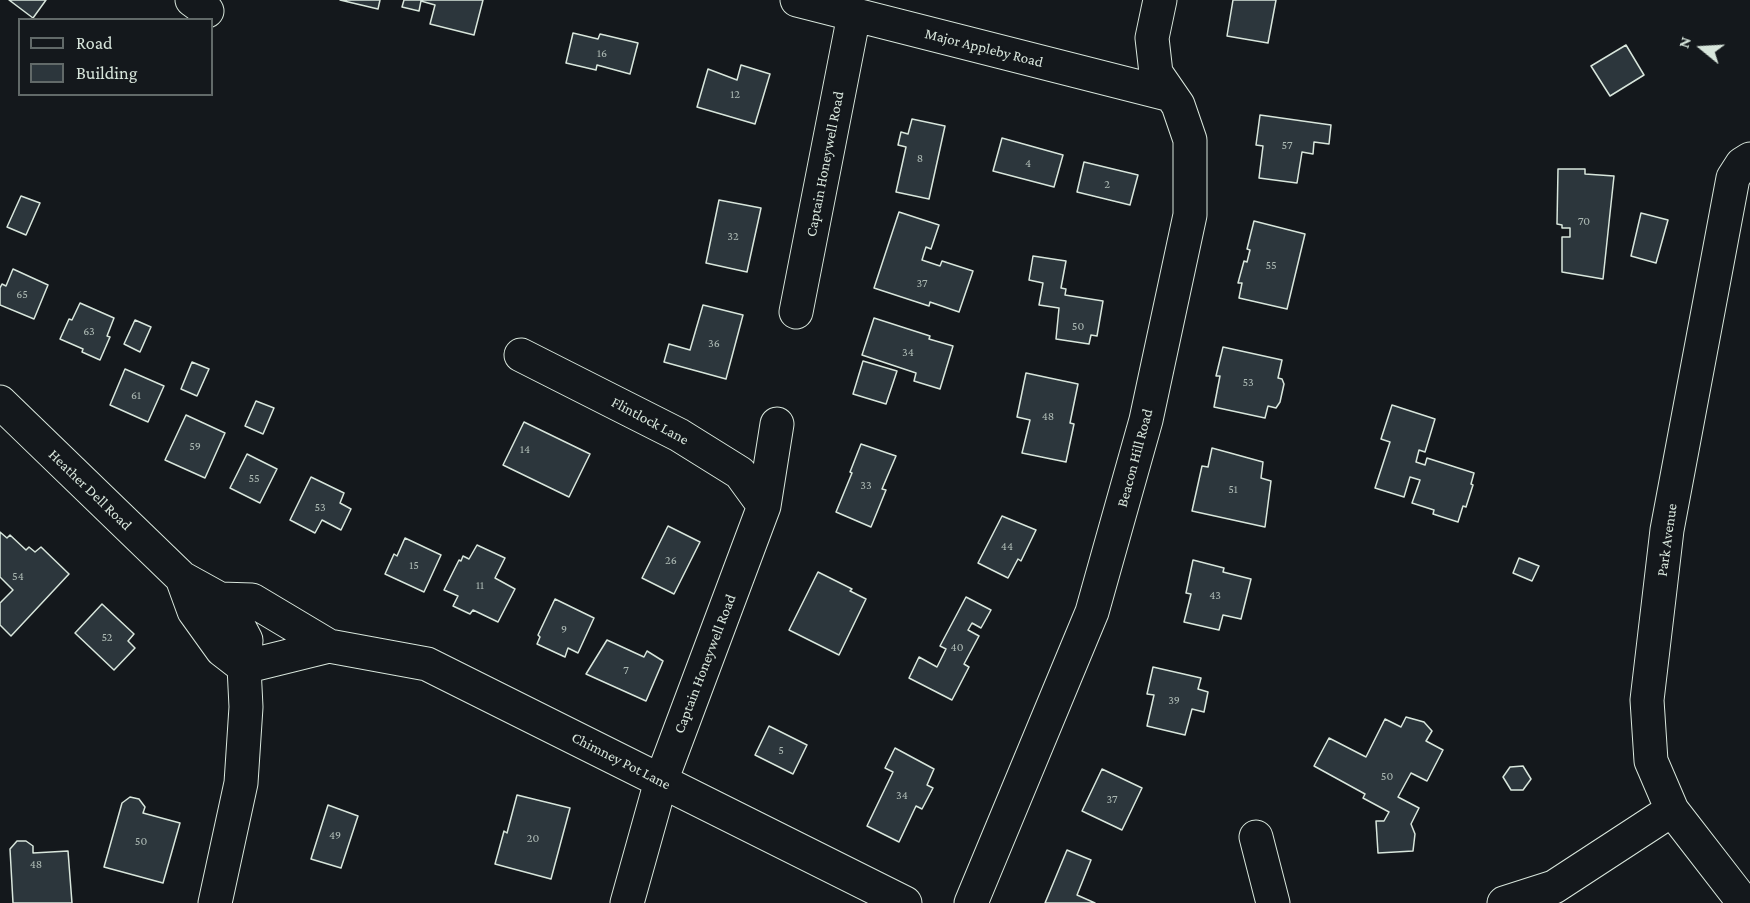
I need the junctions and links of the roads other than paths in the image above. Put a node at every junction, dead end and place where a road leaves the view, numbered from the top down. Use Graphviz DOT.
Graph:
graph roads {
  1 [pos="796,0"];
  2 [pos="1160,0"];
  3 [pos="854,15"];
  4 [pos="1171,95"];
  5 [pos="1750,159"];
  6 [pos="796,312"];
  7 [pos="521,355"];
  8 [pos="0,402"];
  9 [pos="777,424"];
  10 [pos="764,506"];
  11 [pos="182,578"];
  12 [pos="220,599"];
  13 [pos="329,646"];
  14 [pos="244,667"];
  15 [pos="661,781"];
  16 [pos="1672,810"];
  17 [pos="1256,837"];
  18 [pos="215,903"];
  19 [pos="627,903"];
  20 [pos="905,903"];
  21 [pos="971,903"];
  22 [pos="1274,903"];
  23 [pos="1504,903"];
  24 [pos="1744,903"];
  1 -- 3 [label="street, Major Appleby Road"];
  2 -- 4 [label="street, Beacon Hill Road"];
  3 -- 4 [label="street, Major Appleby Road"];
  3 -- 6 [label="street, Captain Honeywell Road"];
  4 -- 21 [label="street, Beacon Hill Road"];
  5 -- 16 [label="street, Park Avenue"];
  7 -- 10 [label="street, Flintlock Lane"];
  8 -- 11 [label="street, Heather Dell Road"];
  9 -- 10 [label="street, Captain Honeywell Road"];
  10 -- 15 [label="street, Captain Honeywell Road"];
  11 -- 12 [label="street, Heather Dell Road"];
  11 -- 14 [label="street, Heather Dell Road"];
  12 -- 13 [label="street, Chimney Pot Lane"];
  12 -- 14 [label="street, Heather Dell Road"];
  13 -- 14 [label="street, Chimney Pot Lane"];
  13 -- 15 [label="street, Chimney Pot Lane"];
  14 -- 18 [label="street, Heather Dell Road"];
  15 -- 19 [label="street, Captain Honeywell Road"];
  15 -- 20 [label="street, Chimney Pot Lane"];
  16 -- 23 [label="street"];
  16 -- 24 [label="street, Park Avenue"];
  17 -- 22 [label="street"];
}
